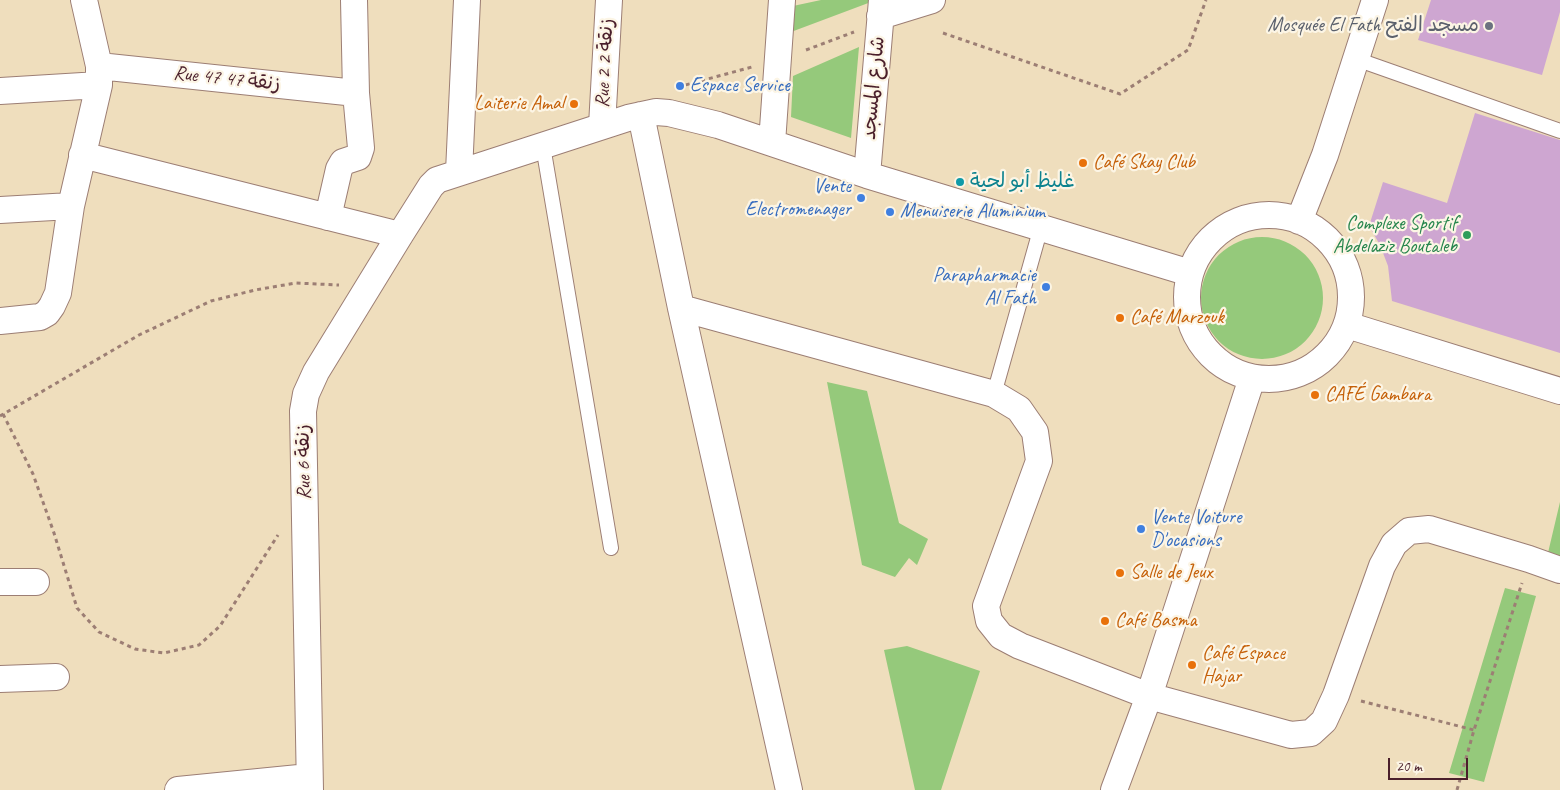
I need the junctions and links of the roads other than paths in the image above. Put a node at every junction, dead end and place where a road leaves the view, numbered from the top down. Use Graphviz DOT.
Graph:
graph roads {
  1 [pos="84,0"];
  2 [pos="354,0"];
  3 [pos="467,0"];
  4 [pos="609,0"];
  5 [pos="782,0"];
  6 [pos="932,0"];
  7 [pos="1375,0"];
  8 [pos="881,8"];
  9 [pos="1356,59"];
  10 [pos="99,75"];
  11 [pos="0,91"];
  12 [pos="356,93"];
  13 [pos="641,115"];
  14 [pos="602,126"];
  15 [pos="1560,131"];
  16 [pos="772,143"];
  17 [pos="543,146"];
  18 [pos="82,155"];
  19 [pos="452,175"];
  20 [pos="867,175"];
  21 [pos="71,206"];
  22 [pos="0,210"];
  23 [pos="328,217"];
  24 [pos="1299,221"];
  25 [pos="1040,227"];
  26 [pos="400,234"];
  27 [pos="1190,273"];
  28 [pos="681,308"];
  29 [pos="0,321"];
  30 [pos="1347,326"];
  31 [pos="1252,378"];
  32 [pos="1560,391"];
  33 [pos="994,394"];
  34 [pos="611,548"];
  35 [pos="1560,570"];
  36 [pos="0,582"];
  37 [pos="36,582"];
  38 [pos="56,678"];
  39 [pos="0,679"];
  40 [pos="1149,696"];
  41 [pos="310,784"];
  42 [pos="178,790"];
  43 [pos="789,790"];
  44 [pos="1114,790"];
  1 -- 10 [label="street"];
  2 -- 12 [label="street"];
  3 -- 19 [label="street"];
  4 -- 14 [label="street, Rue 2 زنقة 2"];
  5 -- 16 [label="street"];
  6 -- 8 [label="street"];
  7 -- 9 [label="street"];
  8 -- 20 [label="street, شارع المسجد"];
  9 -- 15 [label="lane"];
  9 -- 24 [label="street"];
  10 -- 11 [label="street, Rue 47 زنقة 47"];
  10 -- 12 [label="street, Rue 47 زنقة 47"];
  10 -- 18 [label="street"];
  12 -- 23 [label="street"];
  13 -- 14 [label="street"];
  13 -- 16 [label="street"];
  13 -- 28 [label="street"];
  14 -- 17 [label="street"];
  16 -- 20 [label="street"];
  17 -- 19 [label="street"];
  17 -- 34 [label="lane"];
  18 -- 21 [label="street"];
  18 -- 23 [label="street"];
  19 -- 26 [label="street, Rue 6 زنقة"];
  20 -- 25 [label="street"];
  21 -- 22 [label="street"];
  21 -- 29 [label="street"];
  23 -- 26 [label="street"];
  24 -- 27 [label="street"];
  24 -- 30 [label="street"];
  25 -- 27 [label="street"];
  25 -- 33 [label="lane"];
  26 -- 41 [label="street, Rue 6 زنقة"];
  27 -- 31 [label="street"];
  28 -- 33 [label="street"];
  28 -- 43 [label="street"];
  30 -- 31 [label="street"];
  30 -- 32 [label="street"];
  31 -- 40 [label="street"];
  33 -- 40 [label="street"];
  35 -- 40 [label="street"];
  36 -- 37 [label="street"];
  38 -- 39 [label="street"];
  40 -- 44 [label="street"];
  41 -- 42 [label="street"];
}
